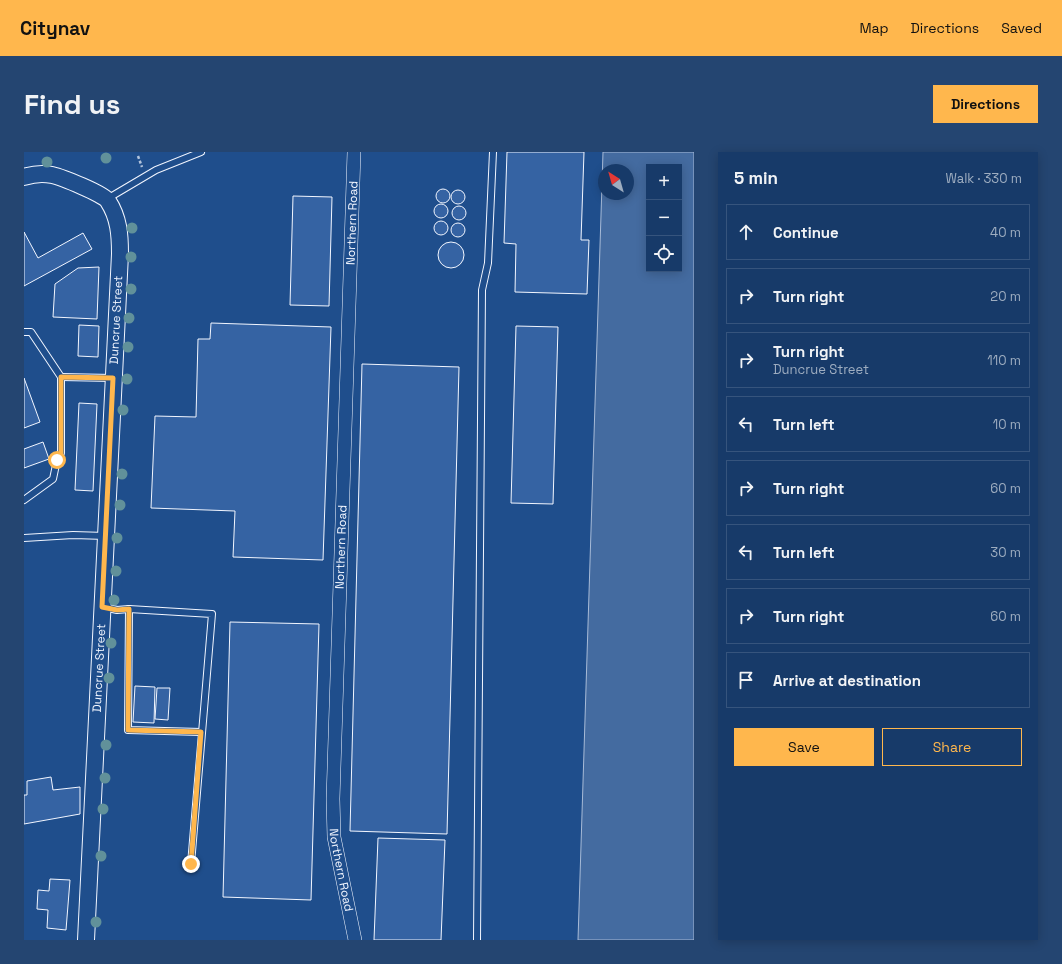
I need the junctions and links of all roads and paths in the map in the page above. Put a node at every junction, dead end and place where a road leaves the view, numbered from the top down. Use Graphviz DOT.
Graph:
graph roads {
  1 [pos="201,152"];
  2 [pos="354,152"];
  3 [pos="492,152"];
  4 [pos="24,177"];
  5 [pos="107,199"];
  6 [pos="24,332"];
  7 [pos="61,377"];
  8 [pos="113,378"];
  9 [pos="24,500"];
  10 [pos="106,536"];
  11 [pos="24,538"];
  12 [pos="102,607"];
  13 [pos="129,609"];
  14 [pos="201,732"];
  15 [pos="191,864"];
  16 [pos="86,940"];
  17 [pos="355,940"];
  18 [pos="477,940"];
  1 -- 5 [label="lane"];
  2 -- 17 [label="street, Northern Road"];
  3 -- 18 [label="lane"];
  4 -- 5 [label="street"];
  5 -- 8 [label="street, Duncrue Street"];
  6 -- 7 [label="lane"];
  7 -- 8 [label="lane"];
  7 -- 9 [label="lane"];
  8 -- 10 [label="street, Duncrue Street"];
  10 -- 11 [label="lane"];
  10 -- 12 [label="street, Duncrue Street"];
  12 -- 13 [label="lane"];
  12 -- 16 [label="street, Duncrue Street"];
  13 -- 14 [label="lane"];
  13 -- 14 [label="lane"];
  14 -- 15 [label="lane"];
}
